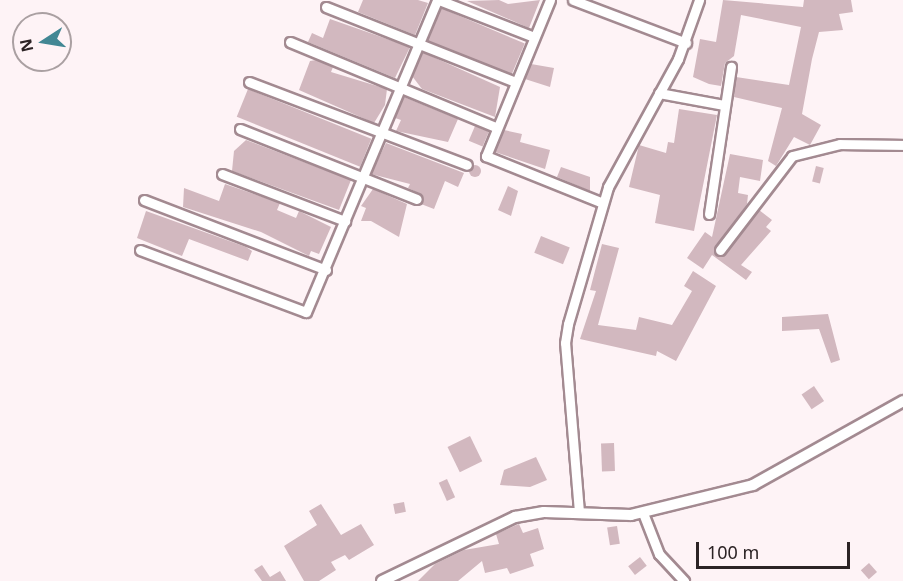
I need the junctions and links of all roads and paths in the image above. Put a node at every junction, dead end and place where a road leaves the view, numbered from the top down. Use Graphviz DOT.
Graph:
graph roads {
  1 [pos="438,0"];
  2 [pos="550,0"];
  3 [pos="573,0"];
  4 [pos="699,0"];
  5 [pos="326,7"];
  6 [pos="534,37"];
  7 [pos="290,42"];
  8 [pos="418,43"];
  9 [pos="686,43"];
  10 [pos="731,67"];
  11 [pos="249,82"];
  12 [pos="515,82"];
  13 [pos="401,86"];
  14 [pos="659,93"];
  15 [pos="724,105"];
  16 [pos="495,127"];
  17 [pos="240,129"];
  18 [pos="383,132"];
  19 [pos="903,145"];
  20 [pos="467,165"];
  21 [pos="222,174"];
  22 [pos="363,178"];
  23 [pos="144,200"];
  24 [pos="417,200"];
  25 [pos="603,203"];
  26 [pos="710,214"];
  27 [pos="345,221"];
  28 [pos="140,250"];
  29 [pos="720,250"];
  30 [pos="326,270"];
  31 [pos="903,401"];
  32 [pos="579,512"];
  33 [pos="643,513"];
  34 [pos="681,580"];
  35 [pos="382,581"];
  1 -- 6 [label="street"];
  1 -- 8 [label="street"];
  2 -- 6 [label="street"];
  3 -- 9 [label="street"];
  4 -- 9 [label="street"];
  5 -- 8 [label="street"];
  6 -- 12 [label="street"];
  7 -- 13 [label="street"];
  8 -- 12 [label="street"];
  8 -- 13 [label="street"];
  9 -- 14 [label="street"];
  10 -- 15 [label="street"];
  11 -- 18 [label="street"];
  12 -- 16 [label="street"];
  13 -- 16 [label="street"];
  13 -- 18 [label="street"];
  14 -- 15 [label="street"];
  14 -- 25 [label="street"];
  15 -- 26 [label="street"];
  16 -- 25 [label="street"];
  17 -- 22 [label="street"];
  18 -- 20 [label="street"];
  18 -- 22 [label="street"];
  19 -- 29 [label="street"];
  21 -- 27 [label="street"];
  22 -- 24 [label="street"];
  22 -- 27 [label="street"];
  23 -- 30 [label="street"];
  25 -- 32 [label="street"];
  27 -- 30 [label="street"];
  28 -- 30 [label="street"];
  31 -- 33 [label="street"];
  32 -- 33 [label="street"];
  32 -- 35 [label="street"];
  33 -- 34 [label="street"];
}
